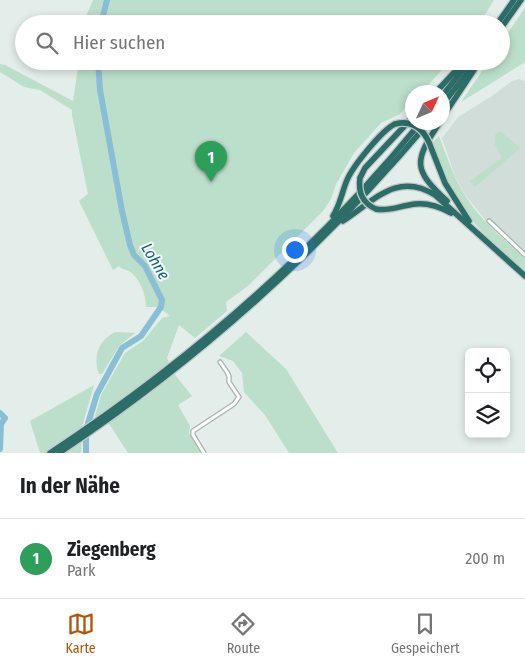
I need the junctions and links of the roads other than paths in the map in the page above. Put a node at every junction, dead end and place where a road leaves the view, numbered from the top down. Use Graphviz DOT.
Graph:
graph roads {
  1 [pos="514,0"];
  2 [pos="521,0"];
  3 [pos="504,15"];
  4 [pos="510,15"];
  5 [pos="457,70"];
  6 [pos="463,70"];
  7 [pos="470,70"];
  8 [pos="474,70"];
  9 [pos="443,85"];
  10 [pos="450,86"];
  11 [pos="450,95"];
  12 [pos="450,106"];
  13 [pos="405,125"];
  14 [pos="414,130"];
  15 [pos="422,130"];
  16 [pos="435,130"];
  17 [pos="489,221"];
  18 [pos="469,224"];
  19 [pos="326,227"];
  20 [pos="333,228"];
  21 [pos="525,255"];
  22 [pos="525,276"];
  23 [pos="240,312"];
  24 [pos="220,362"];
  25 [pos="50,453"];
  26 [pos="59,453"];
  27 [pos="204,453"];
  1 -- 3 [label="highway"];
  2 -- 4 [label="highway"];
  5 -- 9 [label="highway"];
  6 -- 10 [label="highway"];
  7 -- 11 [label="highway"];
  8 -- 12 [label="highway"];
  13 -- 18 [label="highway, bridge"];
  14 -- 19 [label="highway"];
  15 -- 20 [label="highway"];
  16 -- 18 [label="highway"];
  17 -- 21 [label="street"];
  18 -- 19 [label="highway, bridge"];
  18 -- 20 [label="highway"];
  18 -- 22 [label="highway"];
  19 -- 23 [label="highway"];
  20 -- 23 [label="highway"];
  23 -- 25 [label="highway"];
  23 -- 26 [label="highway"];
  24 -- 27 [label="street"];
}
